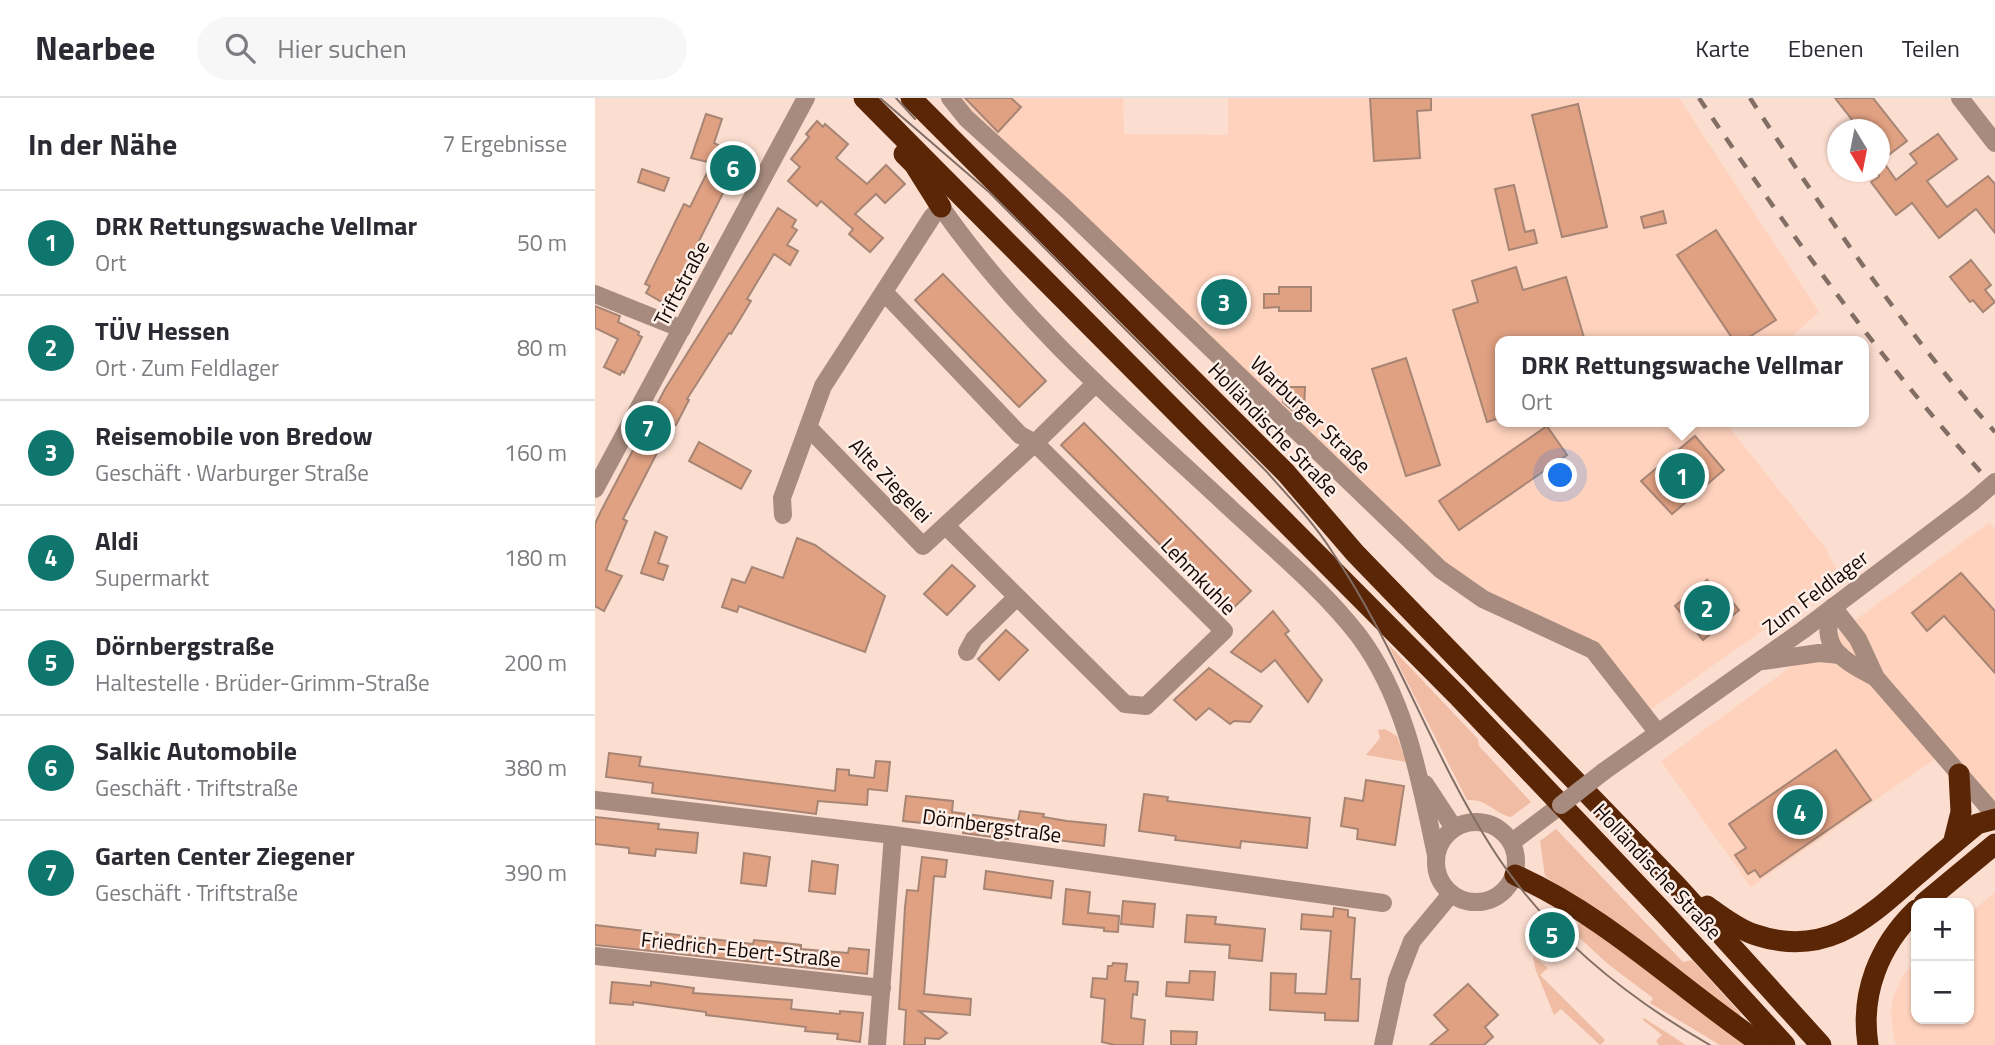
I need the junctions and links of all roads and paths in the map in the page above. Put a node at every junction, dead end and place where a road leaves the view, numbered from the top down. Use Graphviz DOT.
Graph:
graph roads {
  1 [pos="806,98"];
  2 [pos="911,98"];
  3 [pos="950,98"];
  4 [pos="1960,98"];
  5 [pos="867,101"];
  6 [pos="1995,143"];
  7 [pos="941,206"];
  8 [pos="884,292"];
  9 [pos="595,294"];
  10 [pos="681,329"];
  11 [pos="1096,383"];
  12 [pos="809,428"];
  13 [pos="1035,443"];
  14 [pos="1995,482"];
  15 [pos="595,489"];
  16 [pos="783,515"];
  17 [pos="946,526"];
  18 [pos="1017,597"];
  19 [pos="1833,607"];
  20 [pos="967,652"];
  21 [pos="1840,655"];
  22 [pos="1759,661"];
  23 [pos="1876,678"];
  24 [pos="1658,733"];
  25 [pos="1959,774"];
  26 [pos="1420,775"];
  27 [pos="595,800"];
  28 [pos="1995,817"];
  29 [pos="1454,828"];
  30 [pos="893,835"];
  31 [pos="1512,842"];
  32 [pos="1954,844"];
  33 [pos="1995,844"];
  34 [pos="1436,855"];
  35 [pos="1515,875"];
  36 [pos="1676,885"];
  37 [pos="1451,894"];
  38 [pos="1930,898"];
  39 [pos="1383,903"];
  40 [pos="1911,915"];
  41 [pos="595,956"];
  42 [pos="883,988"];
  43 [pos="877,1045"];
  44 [pos="1383,1045"];
  45 [pos="1763,1045"];
  46 [pos="1785,1045"];
  47 [pos="1821,1045"];
  48 [pos="1868,1045"];
  1 -- 10 [label="street, Triftstraße"];
  2 -- 36 [label="highway, Holländische Straße"];
  3 -- 24 [label="street, Warburger Straße"];
  4 -- 6 [label="street"];
  5 -- 7 [label="highway"];
  5 -- 46 [label="highway, Holländische Straße"];
  7 -- 8 [label="street"];
  7 -- 11 [label="street"];
  8 -- 12 [label="street"];
  8 -- 13 [label="street"];
  9 -- 10 [label="street"];
  10 -- 15 [label="street, Triftstraße"];
  11 -- 13 [label="street, Alte Ziegelei"];
  11 -- 26 [label="street"];
  12 -- 16 [label="street"];
  12 -- 17 [label="street, Alte Ziegelei"];
  13 -- 17 [label="street, Alte Ziegelei"];
  13 -- 18 [label="street, Lehmkuhle"];
  14 -- 19 [label="street, Zum Feldlager, bridge"];
  17 -- 18 [label="street, Lehmkuhle"];
  18 -- 20 [label="street"];
  19 -- 21 [label="street"];
  19 -- 22 [label="street, Zum Feldlager"];
  19 -- 23 [label="street"];
  21 -- 22 [label="street"];
  21 -- 23 [label="street"];
  22 -- 24 [label="street, Zum Feldlager"];
  23 -- 25 [label="street"];
  24 -- 31 [label="street, Zum Feldlager, bridge"];
  25 -- 28 [label="street"];
  25 -- 32 [label="highway"];
  26 -- 29 [label="street"];
  26 -- 34 [label="street"];
  27 -- 30 [label="street, Dörnbergstraße"];
  28 -- 32 [label="highway"];
  29 -- 31 [label="street"];
  29 -- 34 [label="street"];
  30 -- 39 [label="street, Dörnbergstraße"];
  30 -- 42 [label="street"];
  31 -- 35 [label="street"];
  32 -- 36 [label="highway"];
  33 -- 38 [label="highway"];
  34 -- 37 [label="street"];
  35 -- 37 [label="street"];
  35 -- 45 [label="highway"];
  36 -- 47 [label="highway, Holländische Straße"];
  37 -- 44 [label="street"];
  40 -- 48 [label="highway"];
  41 -- 42 [label="street, Friedrich-Ebert-Straße"];
  42 -- 43 [label="street"];
}
